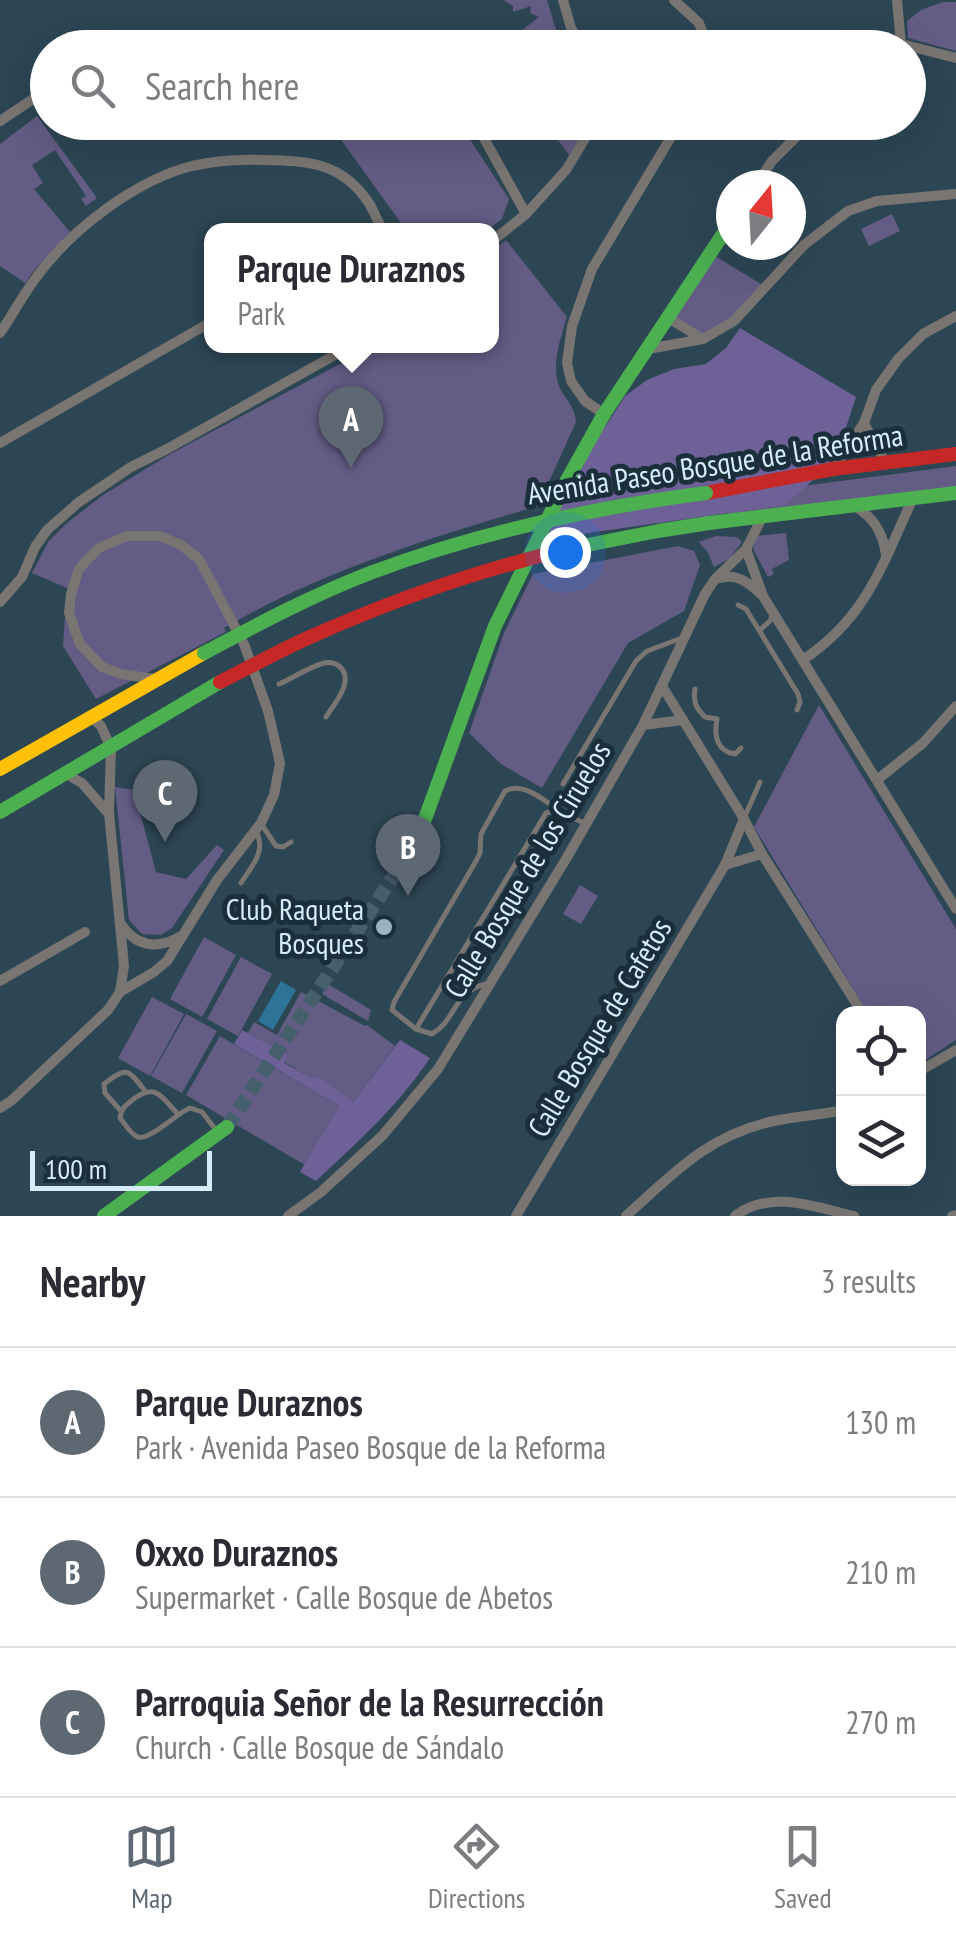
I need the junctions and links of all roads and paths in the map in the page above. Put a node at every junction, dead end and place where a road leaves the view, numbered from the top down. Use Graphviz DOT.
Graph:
graph roads {
  1 [pos="563,0"];
  2 [pos="674,0"];
  3 [pos="896,0"];
  4 [pos="572,30"];
  5 [pos="702,30"];
  6 [pos="897,30"];
  7 [pos="926,52"];
  8 [pos="956,58"];
  9 [pos="30,101"];
  10 [pos="0,121"];
  11 [pos="485,140"];
  12 [pos="584,140"];
  13 [pos="669,140"];
  14 [pos="793,140"];
  15 [pos="766,170"];
  16 [pos="956,194"];
  17 [pos="526,214"];
  18 [pos="376,223"];
  19 [pos="499,236"];
  20 [pos="716,245"];
  21 [pos="956,316"];
  22 [pos="668,318"];
  23 [pos="204,326"];
  24 [pos="0,333"];
  25 [pos="703,339"];
  26 [pos="648,349"];
  27 [pos="338,353"];
  28 [pos="604,414"];
  29 [pos="864,423"];
  30 [pos="0,443"];
  31 [pos="956,454"];
  32 [pos="886,464"];
  33 [pos="832,469"];
  34 [pos="956,493"];
  35 [pos="914,498"];
  36 [pos="852,505"];
  37 [pos="763,516"];
  38 [pos="746,550"];
  39 [pos="886,556"];
  40 [pos="715,579"];
  41 [pos="763,596"];
  42 [pos="0,602"];
  43 [pos="738,605"];
  44 [pos="774,612"];
  45 [pos="760,630"];
  46 [pos="685,638"];
  47 [pos="804,660"];
  48 [pos="156,679"];
  49 [pos="279,684"];
  50 [pos="662,686"];
  51 [pos="695,689"];
  52 [pos="956,706"];
  53 [pos="796,710"];
  54 [pos="326,716"];
  55 [pos="90,717"];
  56 [pos="683,720"];
  57 [pos="643,724"];
  58 [pos="110,748"];
  59 [pos="740,748"];
  60 [pos="0,770"];
  61 [pos="66,774"];
  62 [pos="876,780"];
  63 [pos="760,782"];
  64 [pos="564,784"];
  65 [pos="0,812"];
  66 [pos="560,812"];
  67 [pos="108,813"];
  68 [pos="744,818"];
  69 [pos="586,824"];
  70 [pos="258,827"];
  71 [pos="417,841"];
  72 [pos="291,842"];
  73 [pos="762,854"];
  74 [pos="726,864"];
  75 [pos="240,883"];
  76 [pos="954,902"];
  77 [pos="118,918"];
  78 [pos="184,931"];
  79 [pos="85,932"];
  80 [pos="0,980"];
  81 [pos="489,984"];
  82 [pos="120,992"];
  83 [pos="859,1006"];
  84 [pos="416,1029"];
  85 [pos="956,1050"];
  86 [pos="926,1067"];
  87 [pos="145,1092"];
  88 [pos="0,1108"];
  89 [pos="121,1111"];
  90 [pos="836,1111"];
  91 [pos="177,1113"];
  92 [pos="222,1129"];
  93 [pos="521,1214"];
  94 [pos="104,1216"];
  95 [pos="288,1216"];
  96 [pos="626,1216"];
  97 [pos="735,1216"];
  98 [pos="854,1216"];
  1 -- 4 [label="street"];
  2 -- 5 [label="street"];
  3 -- 6 [label="street"];
  7 -- 8 [label="street"];
  9 -- 10 [label="street"];
  11 -- 17 [label="street"];
  12 -- 17 [label="street"];
  13 -- 28 [label="street"];
  14 -- 15 [label="street"];
  16 -- 25 [label="street"];
  17 -- 19 [label="street"];
  18 -- 24 [label="street"];
  20 -- 22 [label="main road"];
  21 -- 29 [label="street"];
  22 -- 25 [label="street"];
  22 -- 26 [label="main road"];
  23 -- 30 [label="street"];
  25 -- 26 [label="street"];
  26 -- 28 [label="main road"];
  27 -- 42 [label="street"];
  28 -- 71 [label="main road"];
  29 -- 32 [label="street"];
  29 -- 33 [label="street"];
  31 -- 32 [label="main road, Avenida Paseo Bosque de la Reforma"];
  32 -- 33 [label="main road, Avenida Paseo Bosque de la Reforma"];
  33 -- 48 [label="main road, Avenida Paseo Bosque de la Reforma, bridge"];
  34 -- 35 [label="main road, Avenida Paseo Bosque de la Reforma"];
  35 -- 36 [label="main road, Avenida Paseo Bosque de la Reforma"];
  35 -- 39 [label="street"];
  36 -- 37 [label="main road, Avenida Paseo Bosque de la Reforma"];
  36 -- 39 [label="street"];
  37 -- 38 [label="street, Calle Bosque de los Ciruelos"];
  37 -- 58 [label="main road, Avenida Paseo Bosque de la Reforma, bridge"];
  38 -- 40 [label="street, Calle Bosque de los Ciruelos"];
  38 -- 41 [label="street"];
  39 -- 47 [label="street"];
  40 -- 41 [label="street"];
  40 -- 46 [label="street, Calle Bosque de los Ciruelos"];
  41 -- 44 [label="street"];
  43 -- 45 [label="lane"];
  44 -- 45 [label="lane"];
  44 -- 47 [label="street"];
  45 -- 53 [label="lane"];
  46 -- 50 [label="street, Calle Bosque de los Ciruelos"];
  46 -- 64 [label="lane"];
  47 -- 62 [label="street"];
  48 -- 55 [label="main road, Avenida Paseo Bosque de la Reforma"];
  48 -- 70 [label="street"];
  49 -- 54 [label="lane"];
  50 -- 56 [label="street"];
  50 -- 57 [label="street, Calle Bosque de los Ciruelos"];
  51 -- 59 [label="lane"];
  52 -- 62 [label="street"];
  55 -- 58 [label="street"];
  55 -- 60 [label="main road, Avenida Paseo Bosque de la Reforma"];
  56 -- 57 [label="street"];
  56 -- 68 [label="street"];
  57 -- 69 [label="street, Calle Bosque de los Ciruelos"];
  58 -- 61 [label="main road, Avenida Paseo Bosque de la Reforma"];
  58 -- 67 [label="street"];
  61 -- 65 [label="main road, Avenida Paseo Bosque de la Reforma"];
  61 -- 67 [label="street"];
  62 -- 76 [label="street"];
  63 -- 68 [label="lane"];
  66 -- 69 [label="lane"];
  66 -- 84 [label="lane"];
  66 -- 84 [label="lane"];
  67 -- 77 [label="street"];
  68 -- 73 [label="street"];
  68 -- 74 [label="street, Calle Bosque de Cafetos"];
  69 -- 81 [label="street, Calle Bosque de los Ciruelos"];
  70 -- 72 [label="lane"];
  70 -- 75 [label="lane"];
  70 -- 78 [label="street"];
  73 -- 74 [label="street"];
  73 -- 83 [label="street"];
  74 -- 93 [label="street, Calle Bosque de Cafetos"];
  77 -- 78 [label="street"];
  77 -- 82 [label="street"];
  78 -- 82 [label="street"];
  79 -- 80 [label="street"];
  81 -- 84 [label="lane"];
  81 -- 95 [label="street, Calle Bosque de los Ciruelos"];
  82 -- 88 [label="street"];
  85 -- 86 [label="street"];
  87 -- 89 [label="lane"];
  87 -- 89 [label="lane"];
  87 -- 91 [label="lane"];
  89 -- 91 [label="lane"];
  90 -- 96 [label="street"];
  91 -- 92 [label="lane"];
  92 -- 94 [label="main road"];
  97 -- 98 [label="street"];
}
